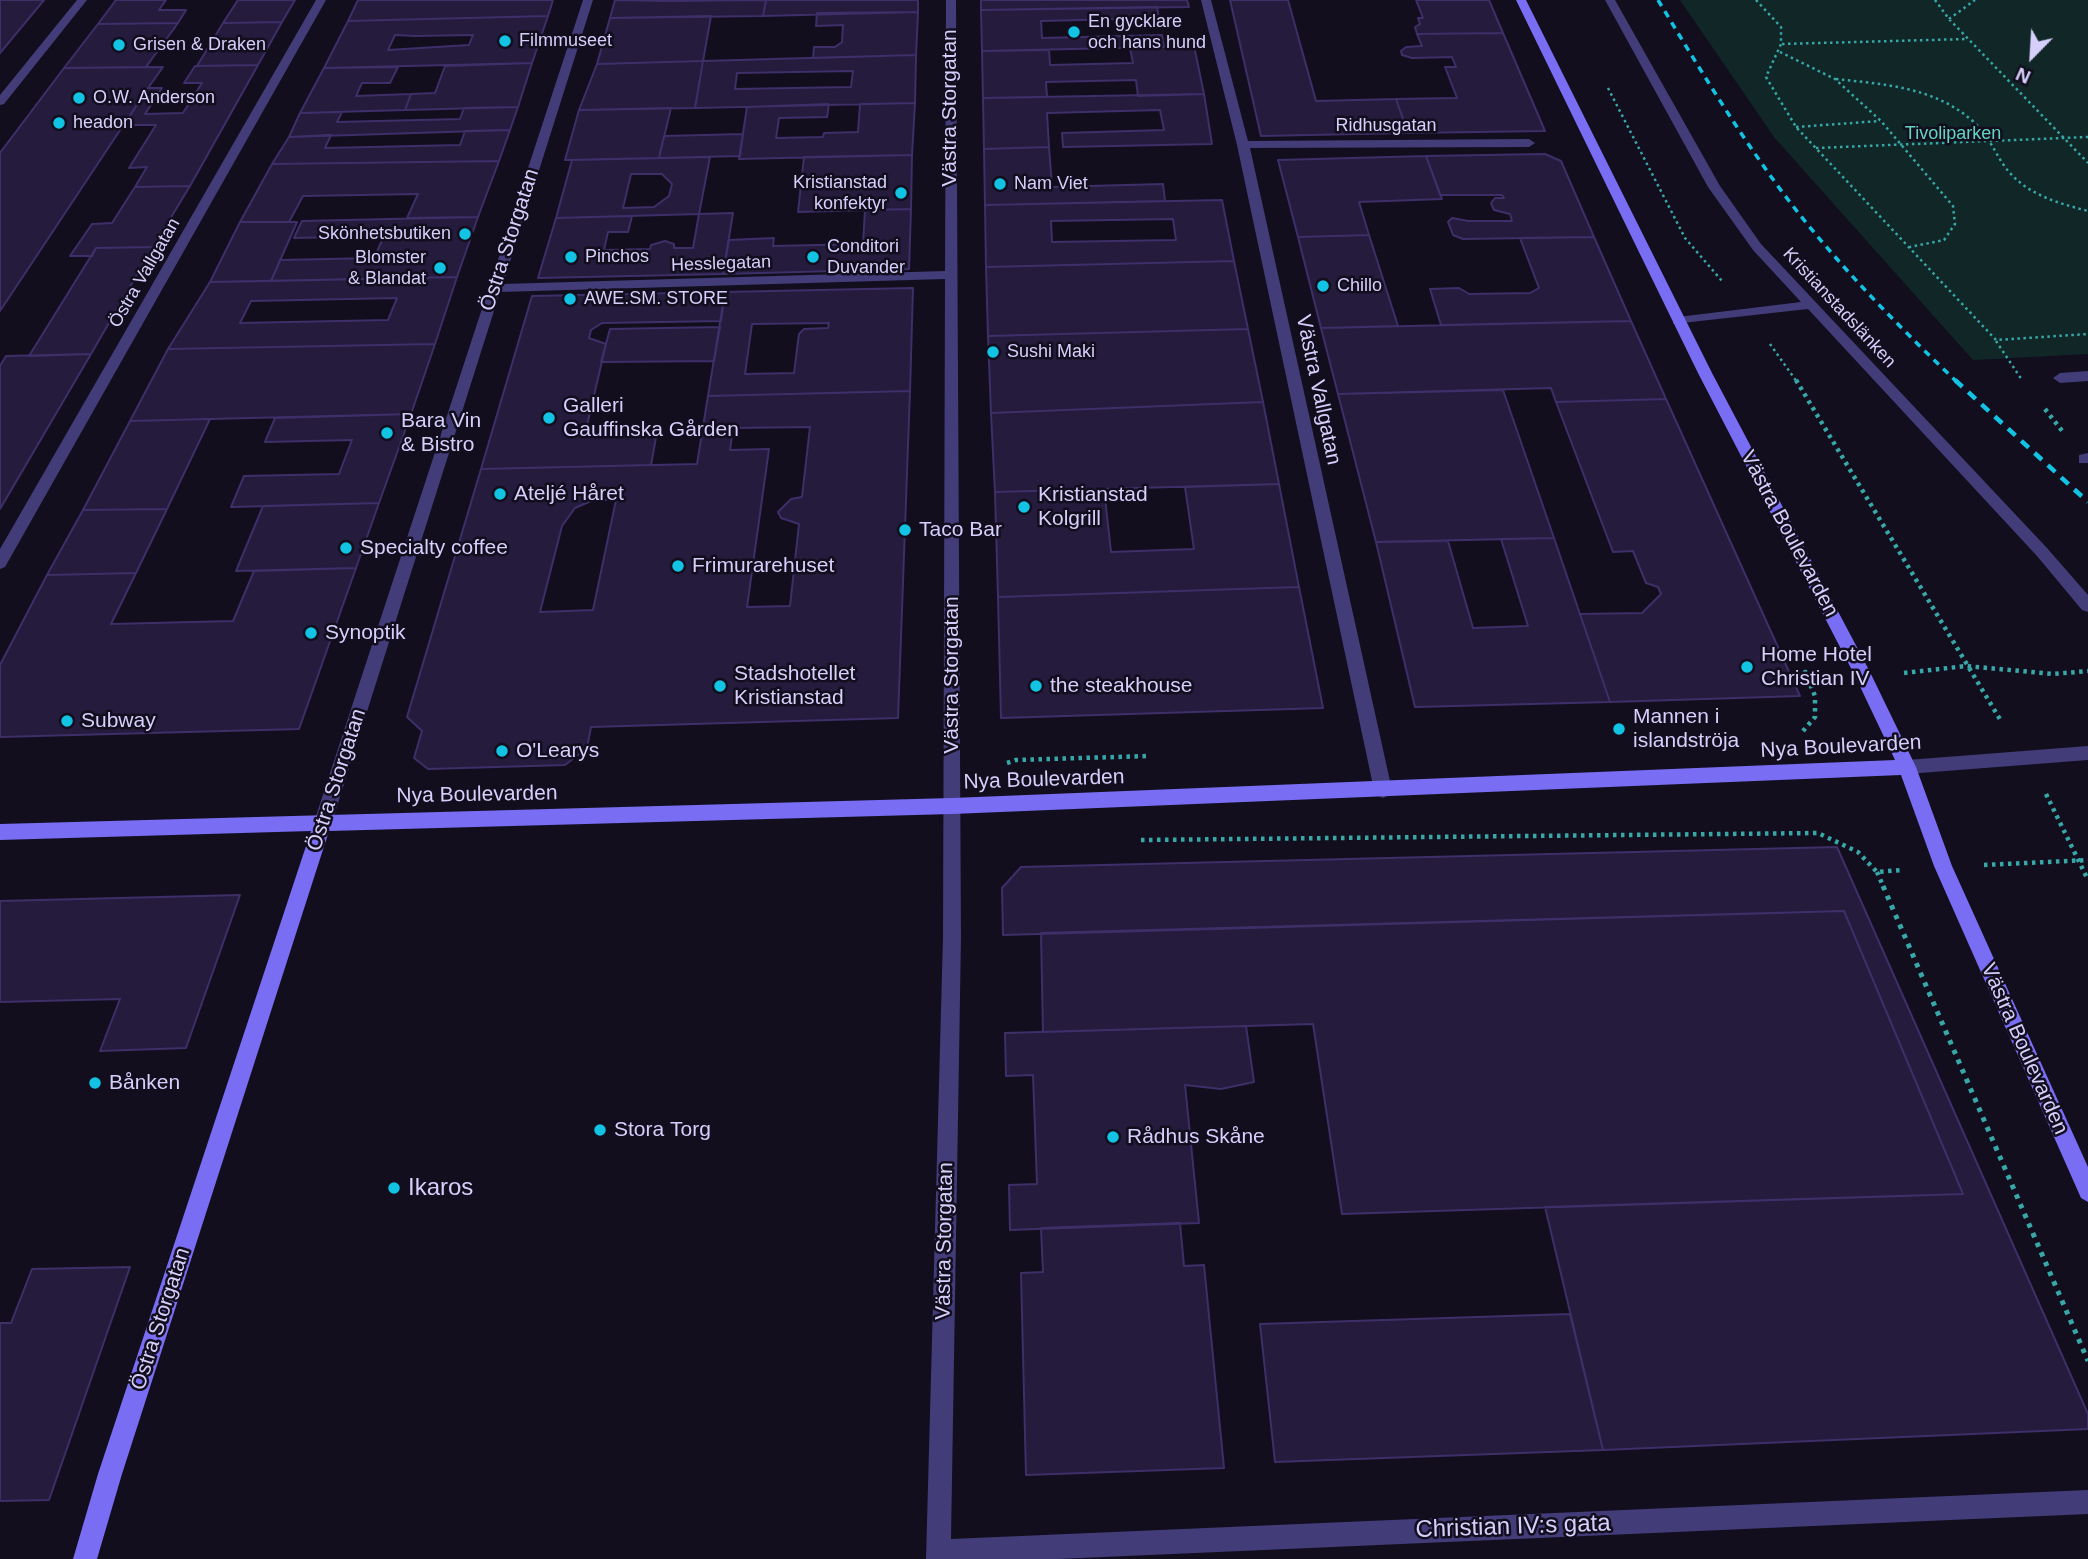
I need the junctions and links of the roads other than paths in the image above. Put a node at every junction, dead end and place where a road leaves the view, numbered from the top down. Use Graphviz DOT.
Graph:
graph roads {
  1 [pos="82,0"];
  2 [pos="321,0"];
  3 [pos="588,0"];
  4 [pos="951,0"];
  5 [pos="1206,0"];
  6 [pos="1521,0"];
  7 [pos="1610,0"];
  8 [pos="0,102"];
  9 [pos="1529,143"];
  10 [pos="1243,145"];
  11 [pos="949,275"];
  12 [pos="495,288"];
  13 [pos="1809,305"];
  14 [pos="1678,321"];
  15 [pos="2088,376"];
  16 [pos="2060,378"];
  17 [pos="0,563"];
  18 [pos="2088,606"];
  19 [pos="2088,753"];
  20 [pos="1907,767"];
  21 [pos="1383,790"];
  22 [pos="953,806"];
  23 [pos="323,822"];
  24 [pos="0,832"];
  25 [pos="2088,1191"];
  26 [pos="2088,1502"];
  27 [pos="938,1556"];
  28 [pos="85,1559"];
  1 -- 8 [label="street"];
  2 -- 17 [label="street, Östra Vallgatan"];
  3 -- 12 [label="street, Östra Storgatan"];
  4 -- 11 [label="street, Västra Storgatan"];
  5 -- 10 [label="street, Västra Vallgatan"];
  6 -- 14 [label="street, Västra Boulevarden"];
  7 -- 13 [label="street, Kristianstadslänken"];
  9 -- 10 [label="street, Ridhusgatan"];
  10 -- 21 [label="street, Västra Vallgatan"];
  11 -- 12 [label="street, Hesslegatan"];
  11 -- 22 [label="street, Västra Storgatan"];
  12 -- 23 [label="street, Östra Storgatan"];
  13 -- 14 [label="street"];
  13 -- 18 [label="street, Kristianstadslänken"];
  14 -- 20 [label="street, Västra Boulevarden"];
  15 -- 16 [label="street"];
  19 -- 20 [label="street, Nya Boulevarden"];
  20 -- 21 [label="street, Nya Boulevarden"];
  20 -- 25 [label="street, Västra Boulevarden"];
  21 -- 22 [label="street, Nya Boulevarden"];
  22 -- 23 [label="street, Nya Boulevarden"];
  22 -- 27 [label="street, Västra Storgatan"];
  23 -- 24 [label="street, Nya Boulevarden"];
  23 -- 28 [label="street, Östra Storgatan"];
  26 -- 27 [label="street, Christian IV:s gata"];
}
